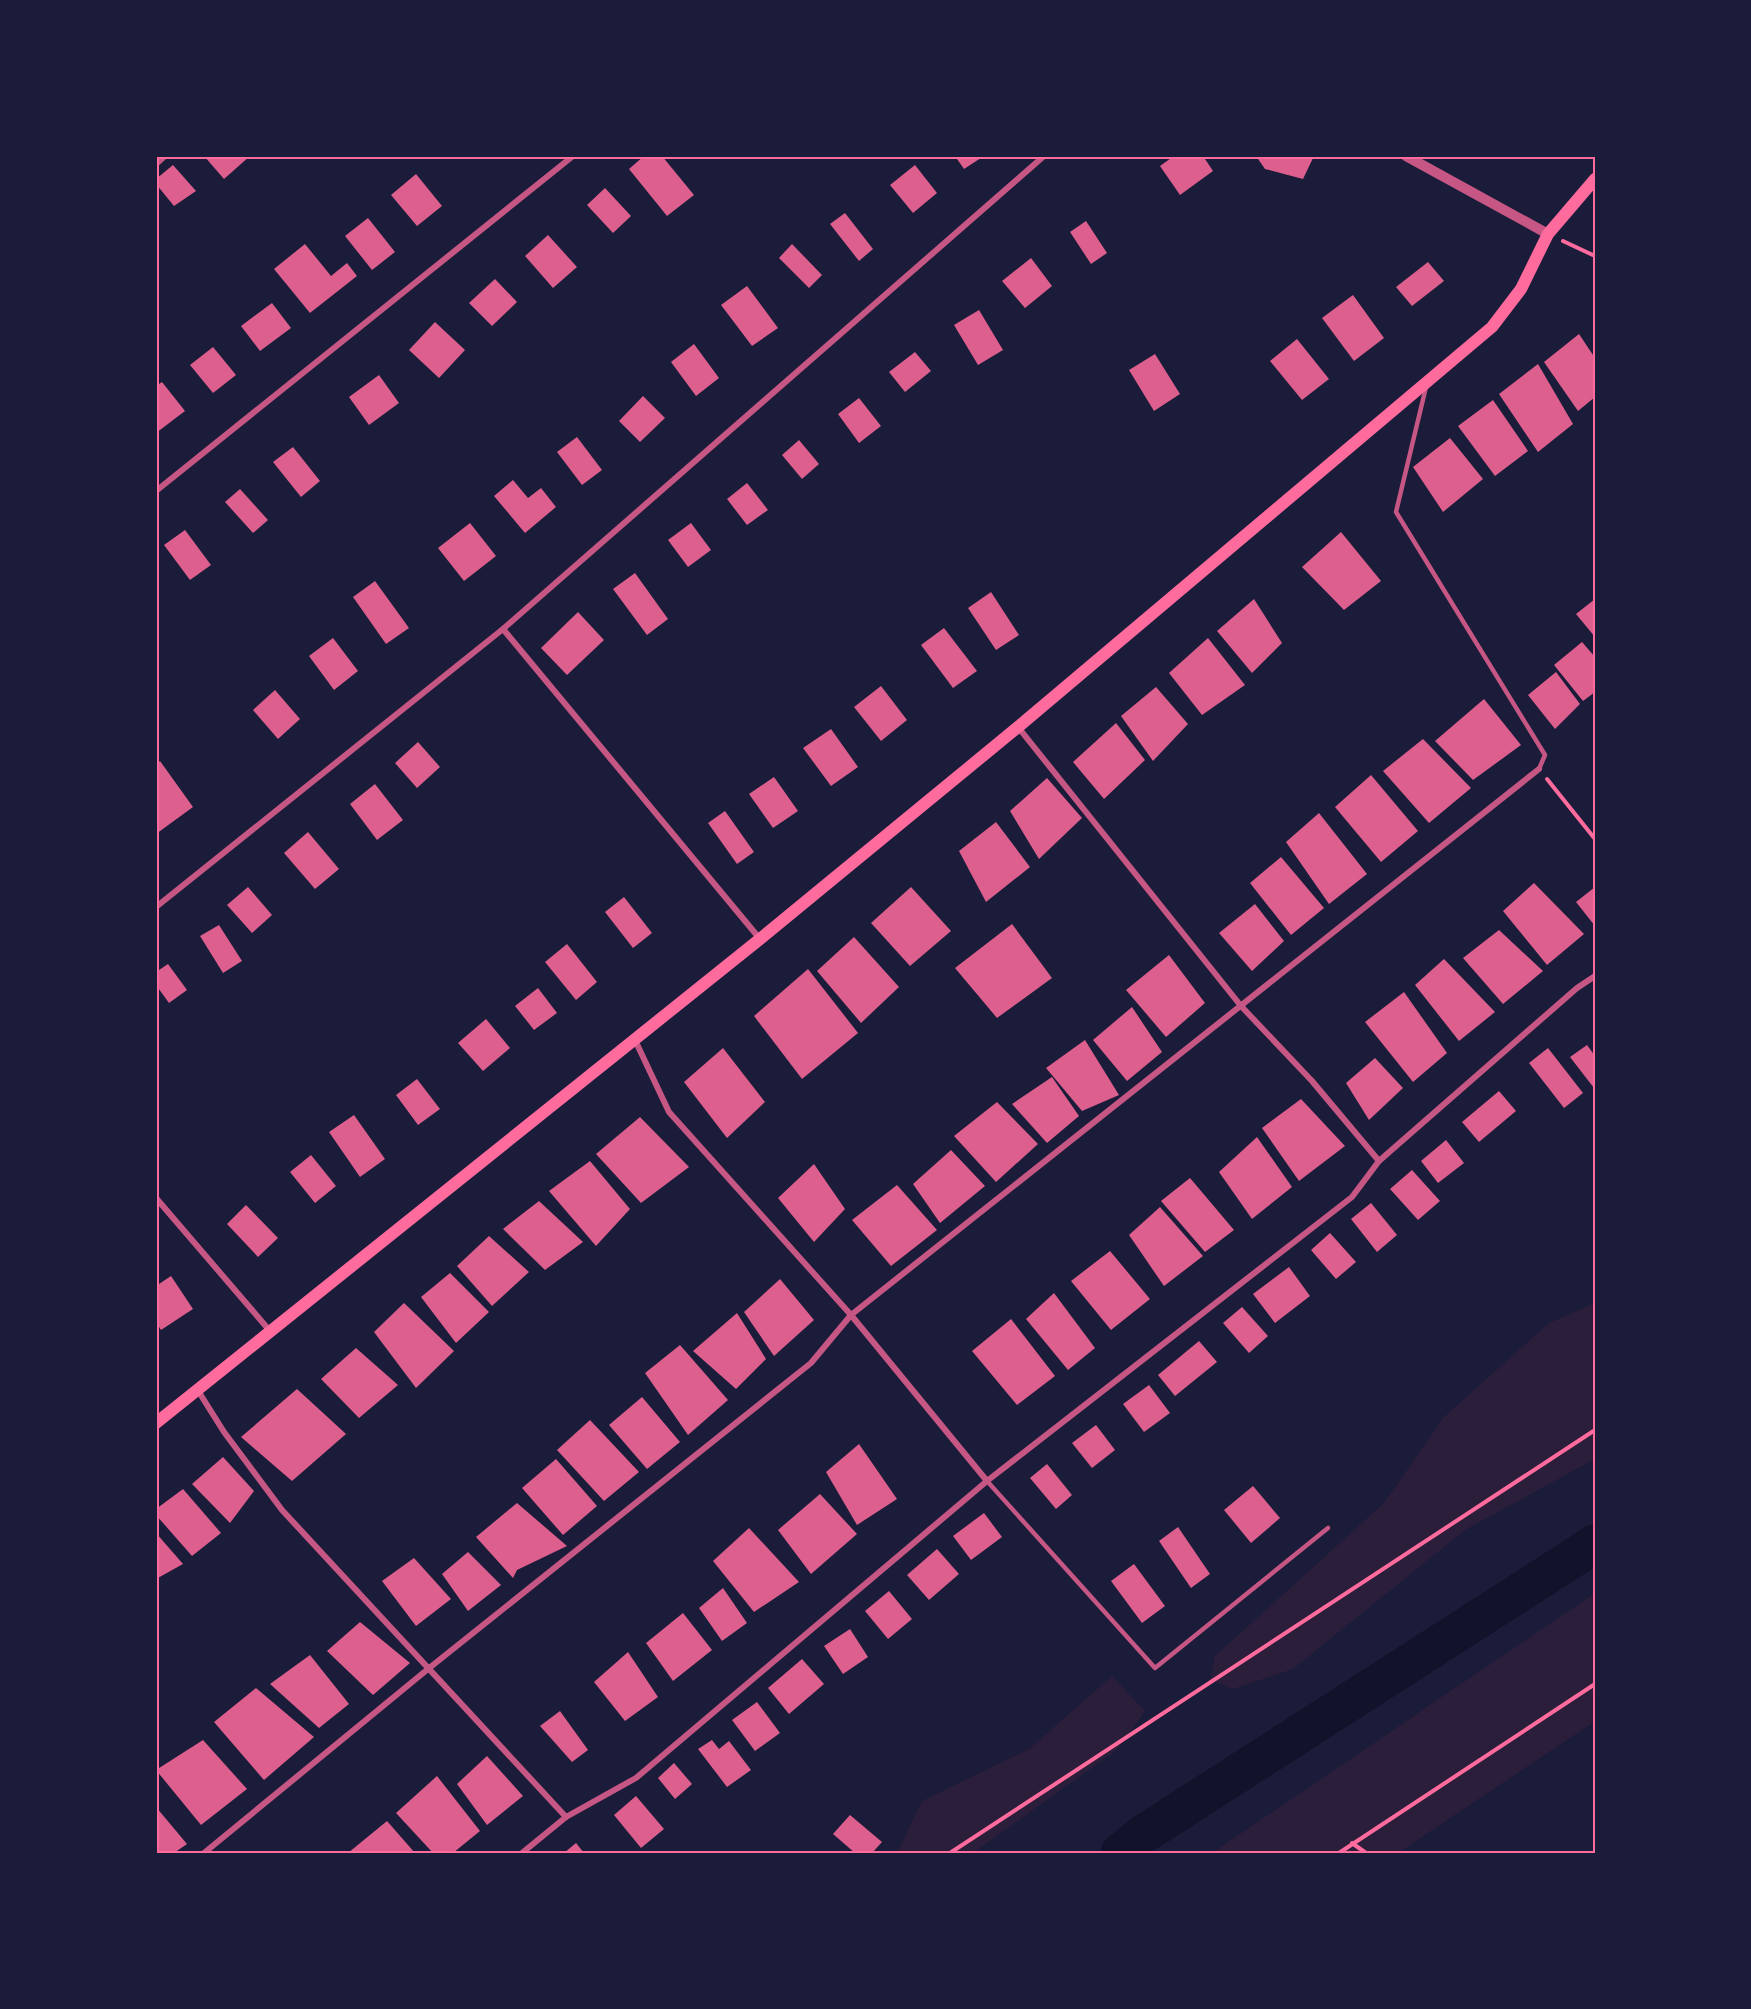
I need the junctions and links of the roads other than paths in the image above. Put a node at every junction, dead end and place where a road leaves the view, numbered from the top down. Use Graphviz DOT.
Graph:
graph roads {
  1 [pos="165,156"];
  2 [pos="573,156"];
  3 [pos="1044,156"];
  4 [pos="1406,156"];
  5 [pos="156,164"];
  6 [pos="1595,179"];
  7 [pos="1548,234"];
  8 [pos="1428,382"];
  9 [pos="156,491"];
  10 [pos="503,629"];
  11 [pos="1018,727"];
  12 [pos="1539,769"];
  13 [pos="156,907"];
  14 [pos="760,939"];
  15 [pos="1595,976"];
  16 [pos="1241,1006"];
  17 [pos="635,1040"];
  18 [pos="1379,1161"];
  19 [pos="156,1198"];
  20 [pos="851,1315"];
  21 [pos="270,1331"];
  22 [pos="197,1389"];
  23 [pos="156,1423"];
  24 [pos="987,1481"];
  25 [pos="1328,1528"];
  26 [pos="428,1669"];
  27 [pos="566,1817"];
  28 [pos="204,1853"];
  29 [pos="522,1853"];
  1 -- 5 [label="street"];
  2 -- 9 [label="street"];
  3 -- 10 [label="street"];
  4 -- 7 [label="street"];
  6 -- 7 [label="main road"];
  7 -- 8 [label="main road"];
  8 -- 11 [label="main road"];
  8 -- 12 [label="lane"];
  10 -- 13 [label="street"];
  10 -- 14 [label="street"];
  11 -- 14 [label="main road"];
  11 -- 16 [label="street"];
  12 -- 16 [label="street"];
  14 -- 17 [label="main road"];
  15 -- 18 [label="street"];
  16 -- 18 [label="street"];
  16 -- 20 [label="street"];
  17 -- 20 [label="street"];
  17 -- 21 [label="main road"];
  18 -- 24 [label="street"];
  19 -- 21 [label="street"];
  20 -- 24 [label="street"];
  20 -- 26 [label="street"];
  21 -- 22 [label="main road"];
  22 -- 23 [label="main road"];
  22 -- 26 [label="street"];
  24 -- 25 [label="lane"];
  24 -- 27 [label="street"];
  26 -- 27 [label="street"];
  26 -- 28 [label="street"];
  27 -- 29 [label="street"];
}
